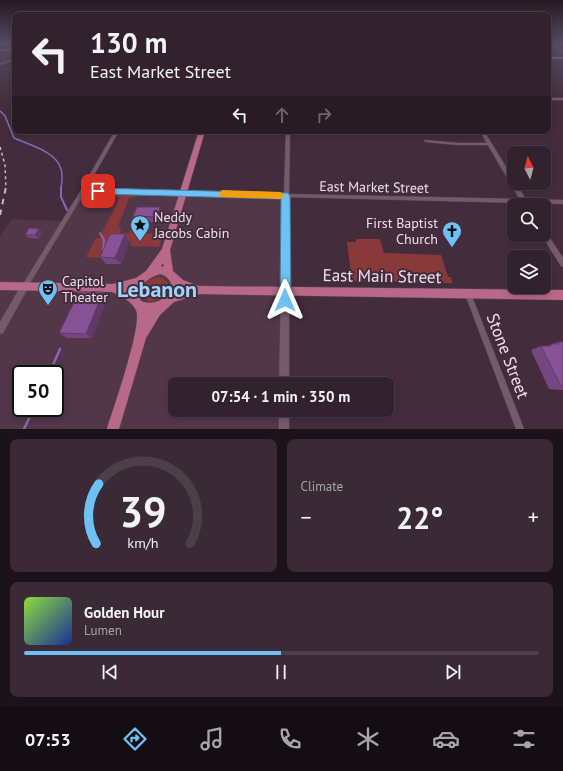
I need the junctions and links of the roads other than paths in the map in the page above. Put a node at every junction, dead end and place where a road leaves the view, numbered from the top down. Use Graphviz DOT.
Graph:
graph roads {
  1 [pos="551,99"];
  2 [pos="563,99"];
  3 [pos="115,134"];
  4 [pos="201,134"];
  5 [pos="288,134"];
  6 [pos="484,134"];
  7 [pos="426,141"];
  8 [pos="490,144"];
  9 [pos="83,191"];
  10 [pos="184,193"];
  11 [pos="285,196"];
  12 [pos="522,198"];
  13 [pos="507,202"];
  14 [pos="551,202"];
  15 [pos="563,202"];
  16 [pos="549,242"];
  17 [pos="166,250"];
  18 [pos="563,264"];
  19 [pos="150,273"];
  20 [pos="172,276"];
  21 [pos="138,282"];
  22 [pos="0,286"];
  23 [pos="25,286"];
  24 [pos="113,288"];
  25 [pos="200,290"];
  26 [pos="285,291"];
  27 [pos="468,294"];
  28 [pos="563,295"];
  29 [pos="167,301"];
  30 [pos="136,302"];
  31 [pos="0,330"];
  32 [pos="141,336"];
  33 [pos="284,377"];
  34 [pos="284,417"];
  35 [pos="113,429"];
  36 [pos="284,429"];
  37 [pos="520,429"];
  1 -- 2 [label="street"];
  3 -- 9 [label="street"];
  4 -- 10 [label="main road"];
  5 -- 11 [label="street"];
  6 -- 8 [label="street"];
  7 -- 8 [label="street"];
  8 -- 12 [label="street"];
  9 -- 10 [label="street, East Market Street"];
  9 -- 23 [label="street"];
  10 -- 11 [label="street, East Market Street"];
  10 -- 17 [label="main road"];
  11 -- 13 [label="street, East Market Street"];
  11 -- 26 [label="street"];
  14 -- 15 [label="street, East Market Street"];
  16 -- 18 [label="street"];
  17 -- 19 [label="main road"];
  17 -- 20 [label="main road"];
  19 -- 20 [label="main road"];
  19 -- 21 [label="main road"];
  20 -- 25 [label="main road, East Main Street"];
  20 -- 29 [label="main road"];
  21 -- 24 [label="main road"];
  21 -- 30 [label="main road"];
  22 -- 23 [label="main road"];
  23 -- 24 [label="main road"];
  23 -- 31 [label="street"];
  24 -- 30 [label="main road"];
  25 -- 26 [label="main road, East Main Street"];
  25 -- 29 [label="main road, East Main Street"];
  26 -- 27 [label="main road, East Main Street"];
  26 -- 33 [label="main road"];
  27 -- 28 [label="main road, East Main Street"];
  27 -- 37 [label="street, Stone Street"];
  29 -- 30 [label="main road"];
  29 -- 32 [label="main road"];
  30 -- 32 [label="main road"];
  32 -- 35 [label="main road"];
  34 -- 36 [label="main road"];
}
